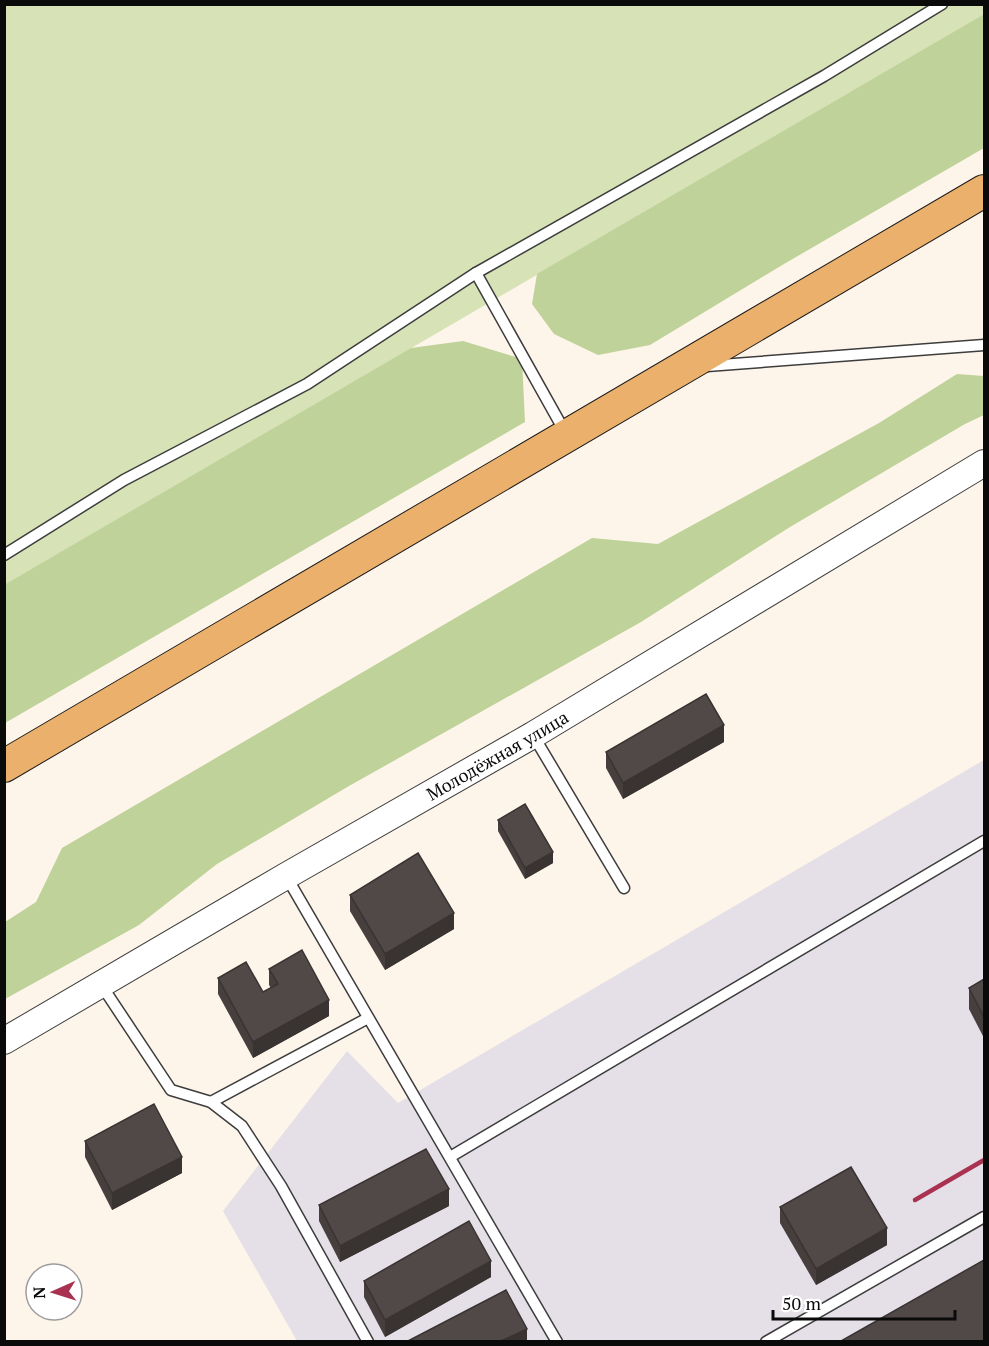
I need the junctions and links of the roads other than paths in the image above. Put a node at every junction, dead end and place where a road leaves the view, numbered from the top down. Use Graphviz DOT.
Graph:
graph roads {
  1 [pos="942,4"];
  2 [pos="984,191"];
  3 [pos="476,273"];
  4 [pos="984,345"];
  5 [pos="686,367"];
  6 [pos="567,437"];
  7 [pos="984,463"];
  8 [pos="4,555"];
  9 [pos="533,735"];
  10 [pos="4,766"];
  11 [pos="984,841"];
  12 [pos="286,876"];
  13 [pos="624,888"];
  14 [pos="100,983"];
  15 [pos="368,1018"];
  16 [pos="4,1041"];
  17 [pos="211,1102"];
  18 [pos="450,1157"];
  19 [pos="984,1217"];
  20 [pos="368,1341"];
  21 [pos="557,1341"];
  22 [pos="766,1341"];
  1 -- 3 [label="lane"];
  2 -- 5 [label="main road"];
  3 -- 6 [label="lane"];
  3 -- 8 [label="lane"];
  4 -- 5 [label="lane"];
  5 -- 6 [label="main road"];
  6 -- 10 [label="main road"];
  7 -- 9 [label="street, Молодёжная улица"];
  9 -- 12 [label="street, Молодёжная улица"];
  9 -- 13 [label="lane"];
  11 -- 18 [label="lane"];
  12 -- 14 [label="street, Молодёжная улица"];
  12 -- 15 [label="lane"];
  14 -- 16 [label="street, Молодёжная улица"];
  14 -- 17 [label="lane"];
  15 -- 17 [label="lane"];
  15 -- 18 [label="lane"];
  17 -- 20 [label="lane"];
  18 -- 21 [label="lane"];
  19 -- 22 [label="lane"];
}
